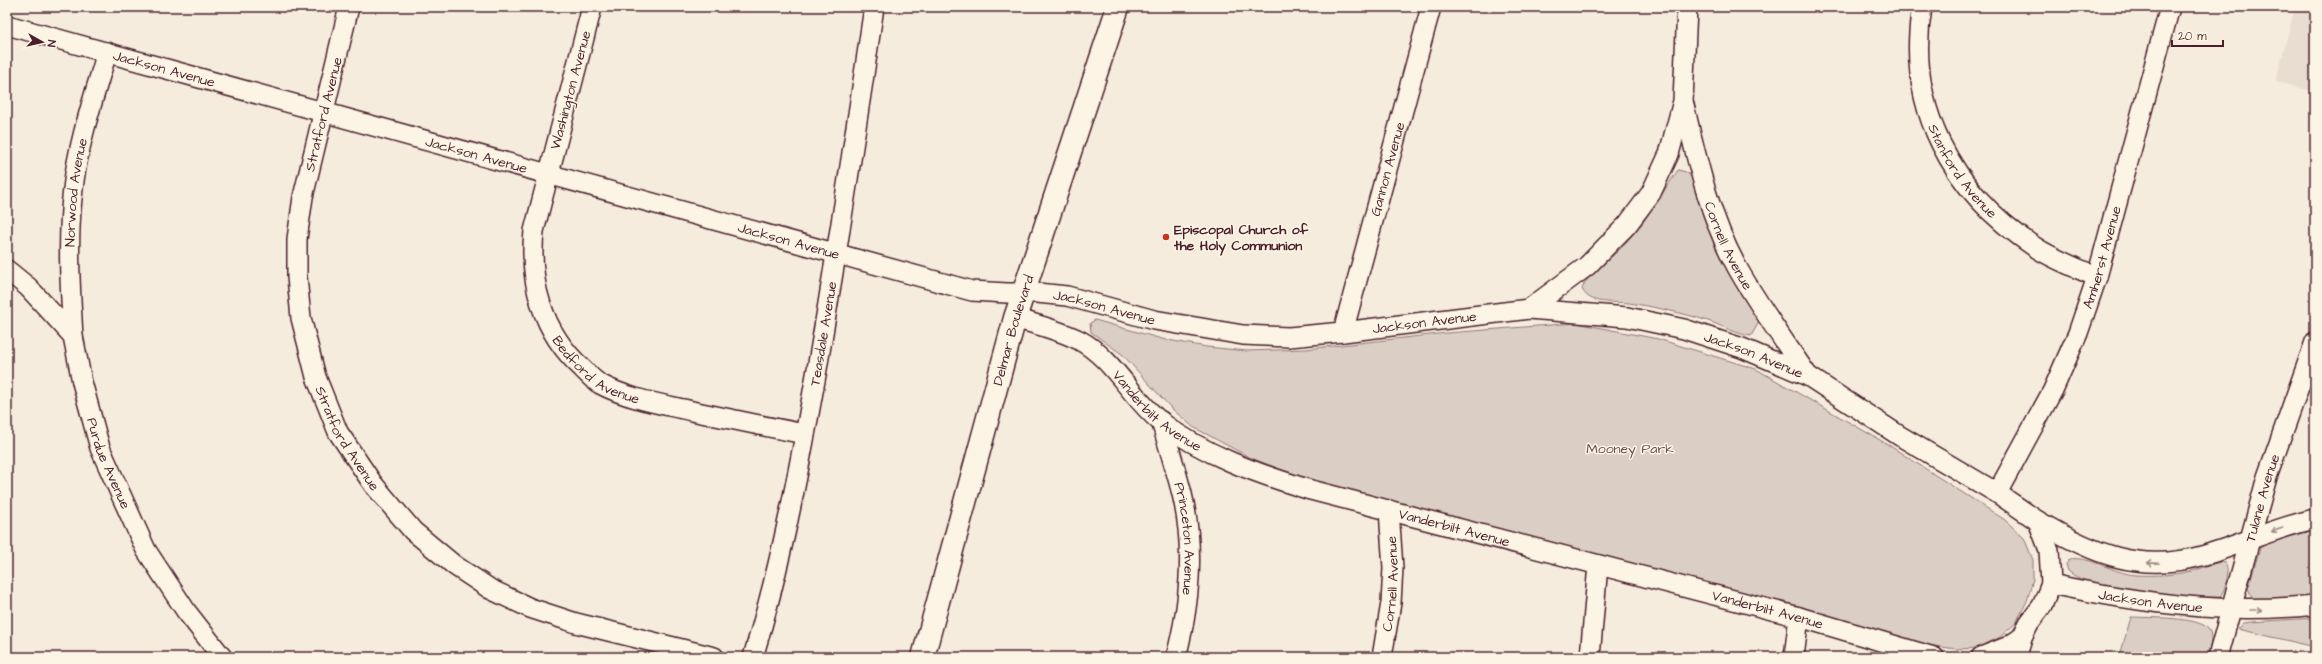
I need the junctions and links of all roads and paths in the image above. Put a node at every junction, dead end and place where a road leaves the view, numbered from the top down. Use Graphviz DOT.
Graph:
graph roads {
  1 [pos="349,7"];
  2 [pos="592,7"];
  3 [pos="874,7"];
  4 [pos="1118,7"];
  5 [pos="1431,7"];
  6 [pos="1687,7"];
  7 [pos="1922,7"];
  8 [pos="2170,7"];
  9 [pos="7,25"];
  10 [pos="107,52"];
  11 [pos="1683,101"];
  12 [pos="324,112"];
  13 [pos="548,174"];
  14 [pos="837,253"];
  15 [pos="7,270"];
  16 [pos="2097,277"];
  17 [pos="1024,292"];
  18 [pos="1529,309"];
  19 [pos="1015,318"];
  20 [pos="1344,332"];
  21 [pos="73,336"];
  22 [pos="2315,342"];
  23 [pos="1808,376"];
  24 [pos="1161,421"];
  25 [pos="805,434"];
  26 [pos="1997,493"];
  27 [pos="1389,510"];
  28 [pos="2315,519"];
  29 [pos="2038,521"];
  30 [pos="2248,540"];
  31 [pos="1598,565"];
  32 [pos="2051,584"];
  33 [pos="2315,605"];
  34 [pos="2230,610"];
  35 [pos="1799,617"];
  36 [pos="2022,637"];
  37 [pos="222,657"];
  38 [pos="714,657"];
  39 [pos="753,657"];
  40 [pos="923,657"];
  41 [pos="1176,657"];
  42 [pos="1382,657"];
  43 [pos="1590,657"];
  44 [pos="1794,657"];
  45 [pos="1934,657"];
  46 [pos="1982,657"];
  47 [pos="2017,657"];
  48 [pos="2218,657"];
  1 -- 12 [label="street, Stratford Avenue"];
  2 -- 13 [label="street, Washington Avenue"];
  3 -- 14 [label="street, Teasdale Avenue"];
  4 -- 17 [label="main road, Delmar Boulevard"];
  5 -- 20 [label="street, Gannon Avenue"];
  6 -- 11 [label="street, Cornell Avenue"];
  7 -- 16 [label="street, Stanford Avenue"];
  8 -- 16 [label="street, Amherst Avenue"];
  9 -- 10 [label="street, Jackson Avenue"];
  10 -- 12 [label="street, Jackson Avenue"];
  10 -- 21 [label="street, Norwood Avenue"];
  11 -- 18 [label="street, Cornell Avenue"];
  11 -- 23 [label="street, Cornell Avenue"];
  12 -- 13 [label="street, Jackson Avenue"];
  12 -- 38 [label="street, Stratford Avenue"];
  13 -- 14 [label="street, Jackson Avenue"];
  13 -- 25 [label="street, Bedford Avenue"];
  14 -- 17 [label="street, Jackson Avenue"];
  14 -- 25 [label="street, Teasdale Avenue"];
  15 -- 21 [label="street"];
  16 -- 26 [label="street, Amherst Avenue"];
  17 -- 19 [label="main road, Delmar Boulevard"];
  17 -- 20 [label="street, Jackson Avenue"];
  18 -- 20 [label="street, Jackson Avenue"];
  18 -- 23 [label="street, Jackson Avenue"];
  19 -- 24 [label="street, Vanderbilt Avenue"];
  19 -- 40 [label="main road, Delmar Boulevard"];
  21 -- 37 [label="street, Purdue Avenue"];
  22 -- 30 [label="street, Tulane Avenue"];
  23 -- 26 [label="street, Jackson Avenue"];
  24 -- 27 [label="street, Vanderbilt Avenue"];
  24 -- 41 [label="street, Princeton Avenue"];
  25 -- 39 [label="street, Teasdale Avenue"];
  26 -- 29 [label="street, Jackson Avenue"];
  27 -- 31 [label="street, Vanderbilt Avenue"];
  27 -- 42 [label="street, Cornell Avenue"];
  28 -- 30 [label="street, Jackson Avenue, one-way"];
  30 -- 29 [label="street, Jackson Avenue, one-way"];
  29 -- 32 [label="street"];
  30 -- 34 [label="street, Tulane Avenue"];
  31 -- 35 [label="street, Vanderbilt Avenue"];
  31 -- 43 [label="street"];
  32 -- 34 [label="street, Jackson Avenue"];
  32 -- 36 [label="street"];
  34 -- 33 [label="street, Jackson Avenue, one-way"];
  34 -- 48 [label="street, Tulane Avenue"];
  35 -- 44 [label="street"];
  35 -- 45 [label="street, Vanderbilt Avenue"];
  36 -- 46 [label="street"];
  36 -- 47 [label="street"];
}
